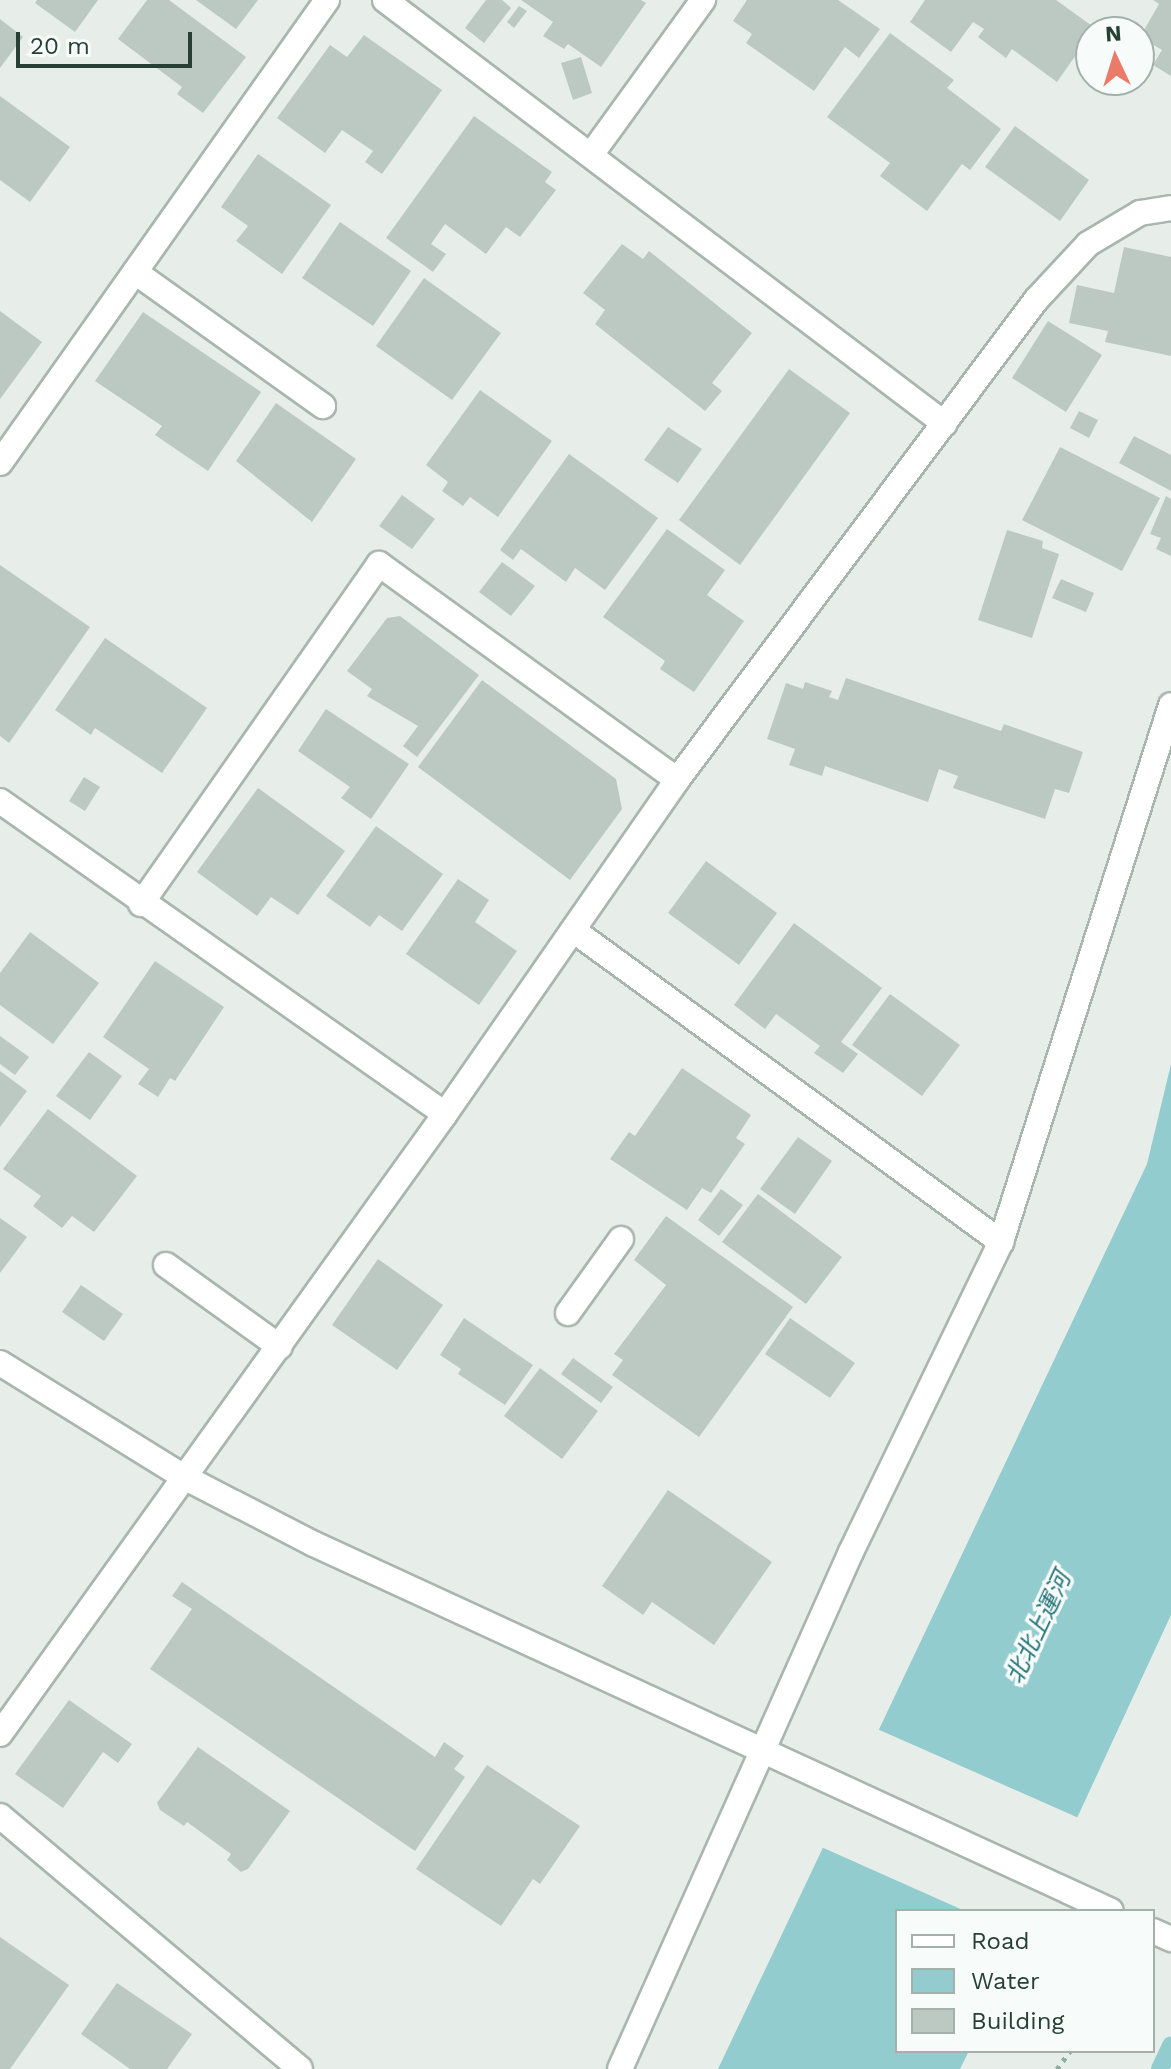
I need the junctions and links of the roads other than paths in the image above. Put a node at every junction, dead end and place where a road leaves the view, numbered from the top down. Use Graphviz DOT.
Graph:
graph roads {
  1 [pos="327,0"];
  2 [pos="385,0"];
  3 [pos="703,0"];
  4 [pos="593,152"];
  5 [pos="1171,208"];
  6 [pos="135,272"];
  7 [pos="323,406"];
  8 [pos="945,424"];
  9 [pos="0,463"];
  10 [pos="1171,705"];
  11 [pos="677,780"];
  12 [pos="0,801"];
  13 [pos="141,904"];
  14 [pos="573,930"];
  15 [pos="445,1114"];
  16 [pos="621,1239"];
  17 [pos="1001,1242"];
  18 [pos="166,1265"];
  19 [pos="568,1313"];
  20 [pos="280,1347"];
  21 [pos="0,1363"];
  22 [pos="184,1477"];
  23 [pos="0,1734"];
  24 [pos="761,1754"];
  25 [pos="0,1816"];
  26 [pos="1106,1909"];
  27 [pos="300,2069"];
  28 [pos="620,2069"];
  1 -- 6 [label="street"];
  2 -- 4 [label="street"];
  3 -- 4 [label="street"];
  4 -- 8 [label="street"];
  5 -- 8 [label="street"];
  6 -- 7 [label="street"];
  6 -- 9 [label="street"];
  8 -- 11 [label="street"];
  10 -- 17 [label="street"];
  11 -- 13 [label="street"];
  11 -- 14 [label="street"];
  12 -- 13 [label="street"];
  13 -- 15 [label="street"];
  14 -- 15 [label="street"];
  14 -- 17 [label="street"];
  15 -- 20 [label="street"];
  16 -- 19 [label="street"];
  17 -- 24 [label="street"];
  18 -- 20 [label="street"];
  20 -- 22 [label="street"];
  21 -- 22 [label="street"];
  22 -- 23 [label="street"];
  22 -- 24 [label="street"];
  24 -- 26 [label="street"];
  24 -- 28 [label="street"];
  25 -- 27 [label="street"];
}
